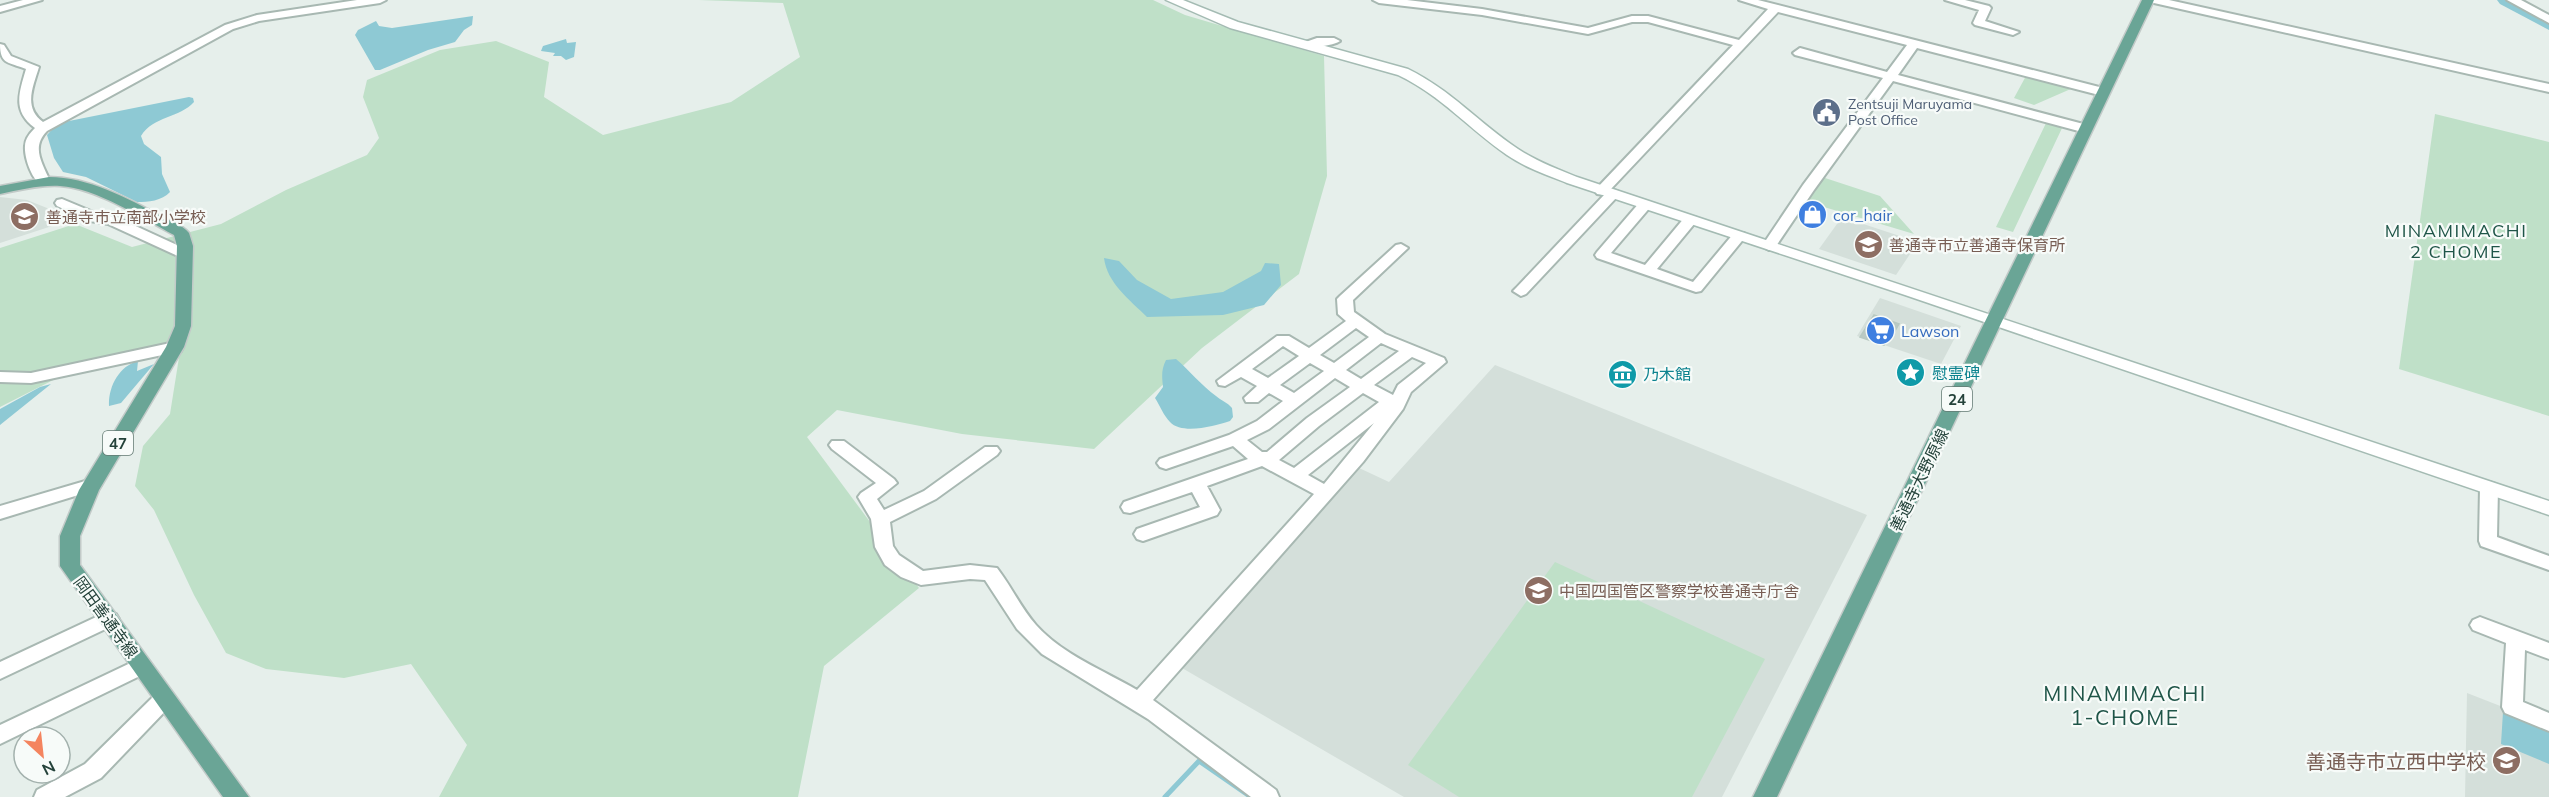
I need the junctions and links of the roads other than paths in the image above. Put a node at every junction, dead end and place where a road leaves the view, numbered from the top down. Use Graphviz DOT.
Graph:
graph roads {
  1 [pos="36,0"];
  2 [pos="380,0"];
  3 [pos="1172,0"];
  4 [pos="1379,0"];
  5 [pos="1745,0"];
  6 [pos="1951,0"];
  7 [pos="2148,0"];
  8 [pos="2154,0"];
  9 [pos="2513,0"];
  10 [pos="1987,4"];
  11 [pos="1481,6"];
  12 [pos="1775,8"];
  13 [pos="0,9"];
  14 [pos="2549,20"];
  15 [pos="2013,32"];
  16 [pos="1334,41"];
  17 [pos="1306,44"];
  18 [pos="1741,44"];
  19 [pos="1914,44"];
  20 [pos="0,47"];
  21 [pos="1799,53"];
  22 [pos="1889,76"];
  23 [pos="2549,88"];
  24 [pos="2103,92"];
  25 [pos="42,128"];
  26 [pos="2086,129"];
  27 [pos="43,181"];
  28 [pos="0,190"];
  29 [pos="1607,193"];
  30 [pos="62,203"];
  31 [pos="1645,205"];
  32 [pos="1690,220"];
  33 [pos="1739,236"];
  34 [pos="1769,246"];
  35 [pos="1401,248"];
  36 [pos="185,254"];
  37 [pos="1648,271"];
  38 [pos="1521,291"];
  39 [pos="1356,321"];
  40 [pos="1993,321"];
  41 [pos="1380,337"];
  42 [pos="174,347"];
  43 [pos="1411,350"];
  44 [pos="1310,356"];
  45 [pos="1240,370"];
  46 [pos="1335,371"];
  47 [pos="0,377"];
  48 [pos="1225,381"];
  49 [pos="1269,386"];
  50 [pos="1362,386"];
  51 [pos="1252,398"];
  52 [pos="1396,398"];
  53 [pos="1295,401"];
  54 [pos="1235,439"];
  55 [pos="838,445"];
  56 [pos="991,451"];
  57 [pos="1263,460"];
  58 [pos="1166,463"];
  59 [pos="1295,476"];
  60 [pos="1196,483"];
  61 [pos="92,485"];
  62 [pos="2488,488"];
  63 [pos="1327,493"];
  64 [pos="1130,507"];
  65 [pos="2549,508"];
  66 [pos="0,513"];
  67 [pos="880,519"];
  68 [pos="1143,534"];
  69 [pos="2549,563"];
  70 [pos="109,619"];
  71 [pos="2480,625"];
  72 [pos="2516,639"];
  73 [pos="2549,651"];
  74 [pos="141,666"];
  75 [pos="0,671"];
  76 [pos="164,699"];
  77 [pos="1139,702"];
  78 [pos="2549,722"];
  79 [pos="0,735"];
  80 [pos="45,797"];
  81 [pos="237,797"];
  82 [pos="1268,797"];
  83 [pos="1765,797"];
  1 -- 13 [label="street"];
  2 -- 25 [label="street"];
  3 -- 17 [label="street"];
  4 -- 11 [label="street"];
  5 -- 12 [label="street"];
  6 -- 10 [label="street"];
  7 -- 24 [label="main road, 善通寺大野原線 / 24"];
  8 -- 23 [label="street"];
  9 -- 14 [label="street"];
  10 -- 15 [label="street"];
  11 -- 18 [label="street"];
  12 -- 18 [label="street"];
  12 -- 19 [label="street"];
  16 -- 17 [label="street"];
  17 -- 29 [label="street"];
  18 -- 29 [label="street"];
  19 -- 22 [label="street"];
  19 -- 24 [label="street"];
  20 -- 25 [label="street"];
  21 -- 22 [label="street"];
  22 -- 26 [label="street"];
  22 -- 34 [label="street"];
  24 -- 26 [label="main road, 善通寺大野原線 / 24"];
  25 -- 27 [label="street"];
  26 -- 40 [label="main road, 善通寺大野原線 / 24"];
  27 -- 28 [label="main road, 岡田善通寺線 / 47"];
  27 -- 36 [label="main road, 岡田善通寺線 / 47"];
  29 -- 31 [label="street"];
  29 -- 38 [label="street"];
  30 -- 36 [label="street"];
  31 -- 32 [label="street"];
  31 -- 37 [label="street"];
  32 -- 33 [label="street"];
  32 -- 37 [label="street"];
  33 -- 34 [label="street"];
  33 -- 37 [label="street"];
  34 -- 40 [label="street"];
  35 -- 39 [label="street"];
  36 -- 42 [label="main road, 岡田善通寺線 / 47"];
  39 -- 41 [label="street"];
  39 -- 44 [label="street"];
  40 -- 62 [label="street"];
  40 -- 83 [label="main road, 善通寺大野原線 / 24"];
  41 -- 43 [label="street"];
  41 -- 46 [label="street"];
  42 -- 47 [label="street"];
  42 -- 61 [label="main road, 岡田善通寺線 / 47"];
  43 -- 50 [label="street"];
  43 -- 52 [label="street"];
  44 -- 45 [label="street"];
  44 -- 46 [label="street"];
  44 -- 49 [label="street"];
  45 -- 48 [label="street"];
  45 -- 49 [label="street"];
  46 -- 50 [label="street"];
  46 -- 53 [label="street"];
  49 -- 51 [label="street"];
  49 -- 53 [label="street"];
  50 -- 52 [label="street"];
  50 -- 57 [label="street"];
  52 -- 59 [label="street"];
  52 -- 63 [label="street"];
  53 -- 54 [label="street"];
  54 -- 57 [label="street"];
  54 -- 58 [label="street"];
  55 -- 67 [label="street"];
  56 -- 67 [label="street"];
  57 -- 59 [label="street"];
  57 -- 60 [label="street"];
  59 -- 63 [label="street"];
  60 -- 64 [label="street"];
  60 -- 68 [label="street"];
  61 -- 66 [label="street"];
  61 -- 70 [label="main road, 岡田善通寺線 / 47"];
  62 -- 65 [label="street"];
  62 -- 69 [label="street"];
  63 -- 77 [label="street"];
  67 -- 77 [label="street"];
  70 -- 74 [label="main road, 岡田善通寺線 / 47"];
  70 -- 75 [label="street"];
  71 -- 72 [label="street"];
  72 -- 73 [label="street"];
  72 -- 78 [label="street"];
  74 -- 76 [label="main road, 岡田善通寺線 / 47"];
  74 -- 79 [label="street"];
  76 -- 80 [label="street"];
  76 -- 81 [label="main road, 岡田善通寺線 / 47"];
  77 -- 82 [label="street"];
}
